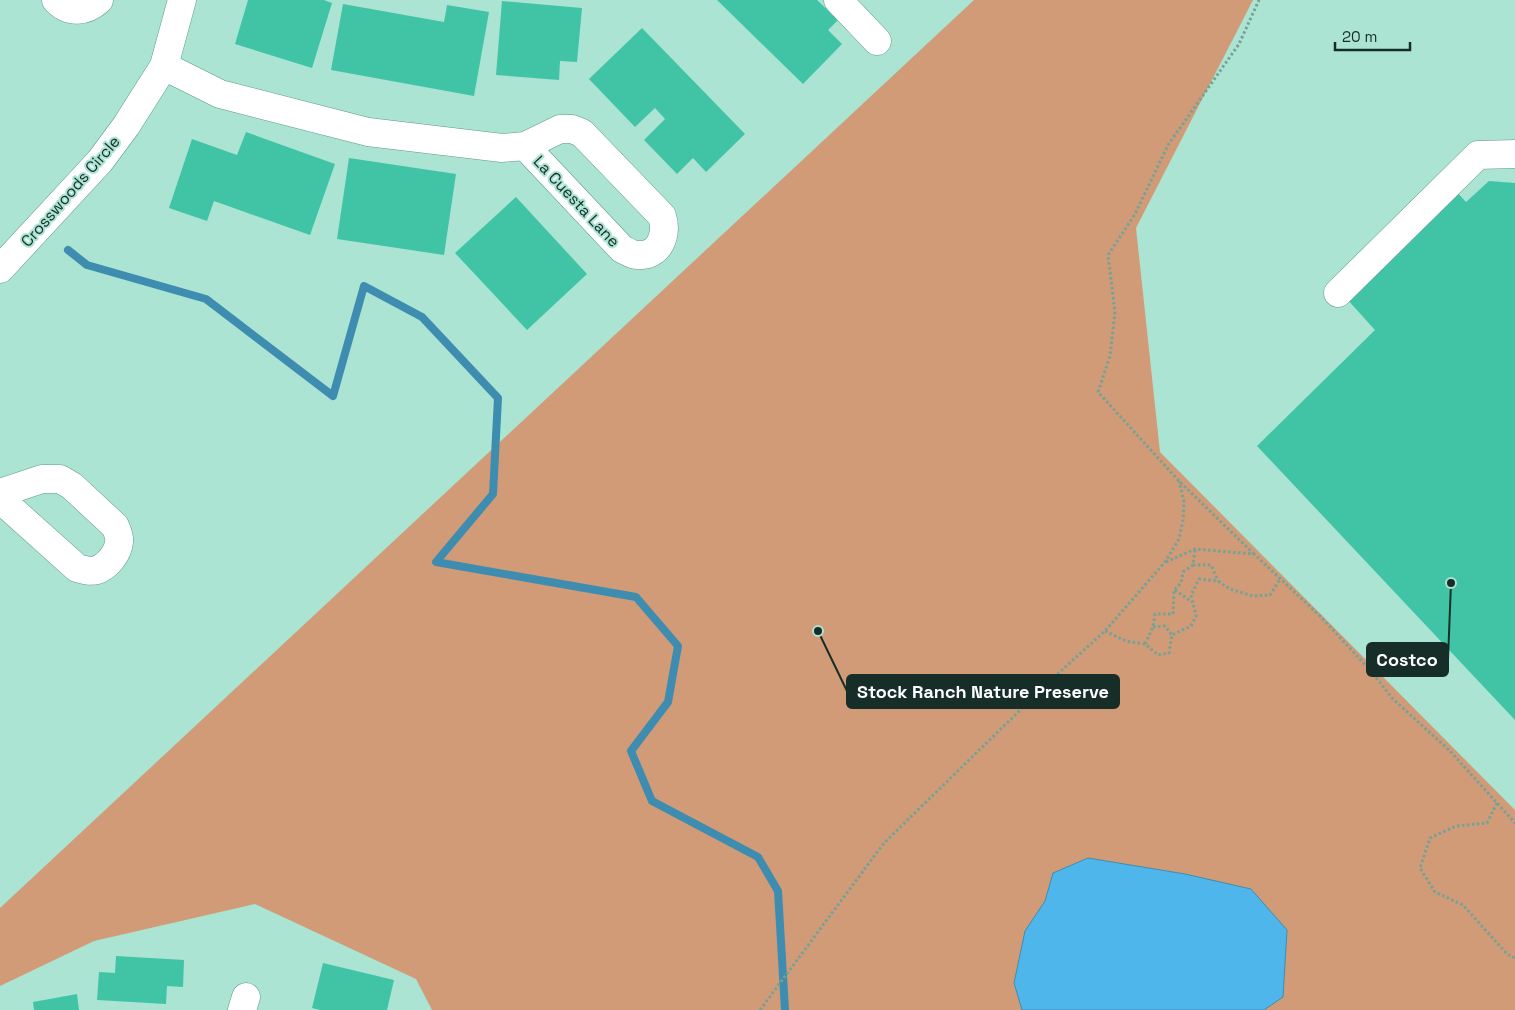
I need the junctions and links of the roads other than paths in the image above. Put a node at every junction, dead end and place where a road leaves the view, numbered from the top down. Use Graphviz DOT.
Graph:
graph roads {
  1 [pos="56,0"];
  2 [pos="99,0"];
  3 [pos="182,0"];
  4 [pos="838,0"];
  5 [pos="877,41"];
  6 [pos="164,66"];
  7 [pos="525,146"];
  8 [pos="1515,154"];
  9 [pos="0,269"];
  10 [pos="1338,293"];
  11 [pos="0,493"];
  12 [pos="0,499"];
  1 -- 2 [label="street"];
  3 -- 6 [label="street, Crosswoods Circle"];
  4 -- 5 [label="street"];
  6 -- 7 [label="street, La Cuesta Lane"];
  6 -- 9 [label="street, Crosswoods Circle"];
  7 -- 7 [label="street, La Cuesta Lane"];
  8 -- 10 [label="street"];
  11 -- 12 [label="street"];
}
